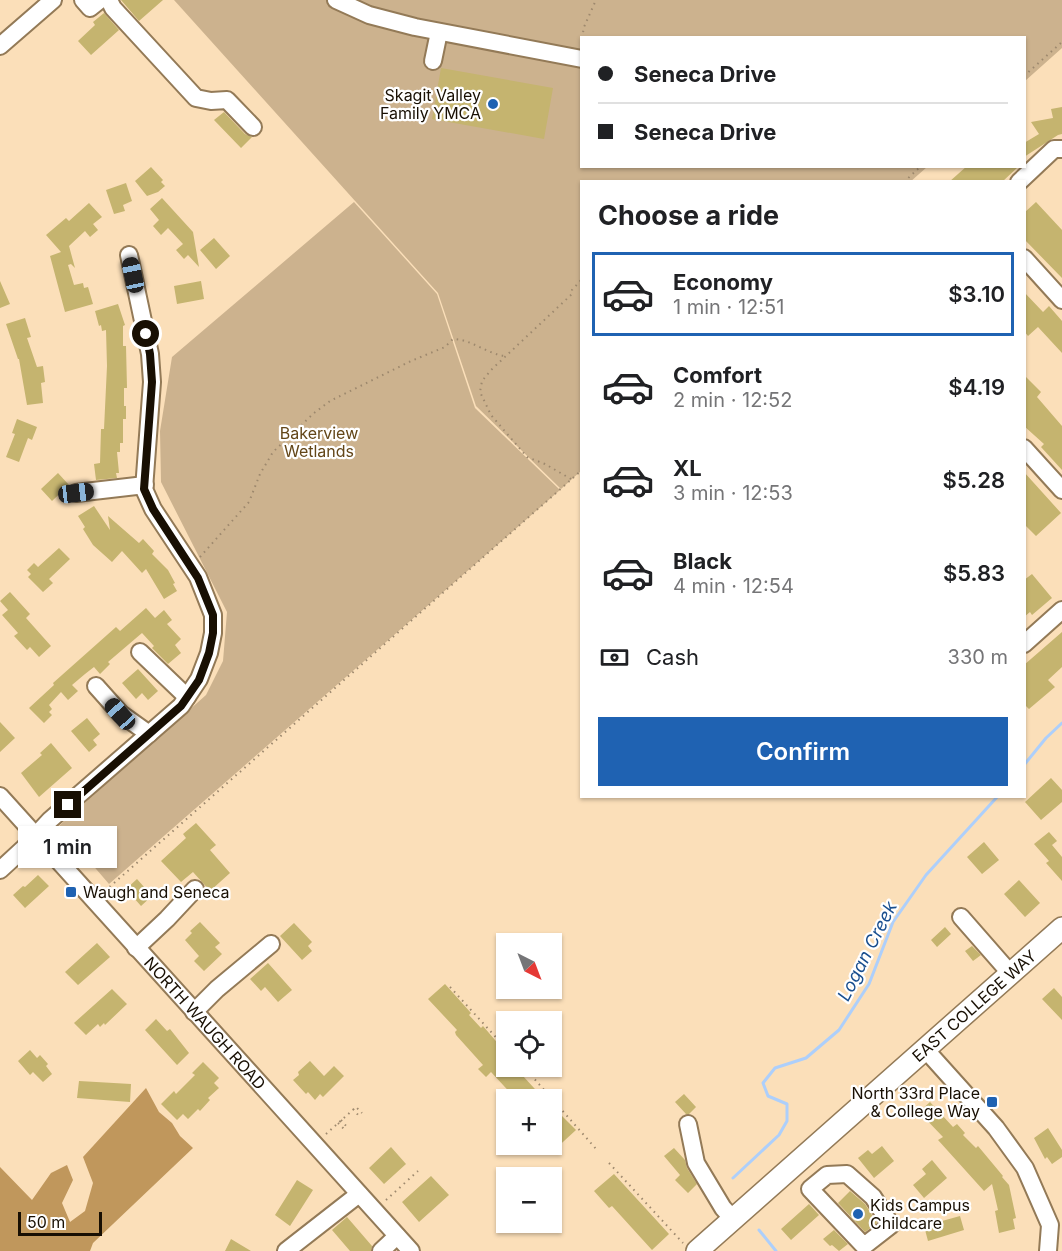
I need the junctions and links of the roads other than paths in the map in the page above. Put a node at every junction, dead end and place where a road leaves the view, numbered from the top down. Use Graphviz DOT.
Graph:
graph roads {
  1 [pos="53,0"];
  2 [pos="83,0"];
  3 [pos="100,0"];
  4 [pos="109,0"];
  5 [pos="336,0"];
  6 [pos="439,32"];
  7 [pos="0,46"];
  8 [pos="580,59"];
  9 [pos="433,61"];
  10 [pos="253,127"];
  11 [pos="1062,149"];
  12 [pos="1021,180"];
  13 [pos="129,255"];
  14 [pos="1026,260"];
  15 [pos="1062,300"];
  16 [pos="1026,450"];
  17 [pos="145,485"];
  18 [pos="1062,490"];
  19 [pos="76,493"];
  20 [pos="1062,610"];
  21 [pos="1026,642"];
  22 [pos="140,652"];
  23 [pos="96,686"];
  24 [pos="187,697"];
  25 [pos="143,739"];
  26 [pos="0,796"];
  27 [pos="36,835"];
  28 [pos="0,870"];
  29 [pos="195,889"];
  30 [pos="961,917"];
  31 [pos="1062,928"];
  32 [pos="271,944"];
  33 [pos="136,948"];
  34 [pos="1010,973"];
  35 [pos="194,1012"];
  36 [pos="925,1049"];
  37 [pos="688,1124"];
  38 [pos="794,1166"];
  39 [pos="816,1183"];
  40 [pos="359,1194"];
  41 [pos="733,1219"];
  42 [pos="1056,1224"];
  43 [pos="397,1236"];
  44 [pos="690,1247"];
  45 [pos="286,1251"];
  46 [pos="381,1251"];
  47 [pos="411,1251"];
  48 [pos="1048,1251"];
  1 -- 7 [label="street"];
  2 -- 3 [label="street"];
  4 -- 10 [label="street"];
  5 -- 6 [label="street"];
  6 -- 8 [label="street"];
  6 -- 9 [label="street"];
  11 -- 12 [label="street"];
  13 -- 17 [label="street"];
  14 -- 15 [label="street"];
  16 -- 18 [label="street"];
  17 -- 19 [label="street"];
  17 -- 24 [label="street"];
  20 -- 21 [label="street"];
  22 -- 24 [label="street"];
  23 -- 25 [label="street"];
  24 -- 25 [label="street"];
  25 -- 27 [label="street"];
  26 -- 27 [label="street, NORTH WAUGH ROAD"];
  27 -- 28 [label="street"];
  27 -- 33 [label="street, NORTH WAUGH ROAD"];
  29 -- 33 [label="street"];
  30 -- 34 [label="street"];
  31 -- 34 [label="main road, EAST COLLEGE WAY"];
  32 -- 35 [label="street"];
  33 -- 35 [label="street, NORTH WAUGH ROAD"];
  34 -- 36 [label="main road, EAST COLLEGE WAY"];
  35 -- 40 [label="street, NORTH WAUGH ROAD"];
  36 -- 38 [label="main road, EAST COLLEGE WAY"];
  36 -- 42 [label="street"];
  37 -- 41 [label="street"];
  38 -- 39 [label="street"];
  38 -- 41 [label="main road, EAST COLLEGE WAY"];
  39 -- 39 [label="street"];
  40 -- 43 [label="street, NORTH WAUGH ROAD"];
  40 -- 45 [label="street"];
  41 -- 44 [label="main road, EAST COLLEGE WAY"];
  42 -- 48 [label="street"];
  43 -- 46 [label="street"];
  43 -- 47 [label="street, NORTH WAUGH ROAD"];
}
